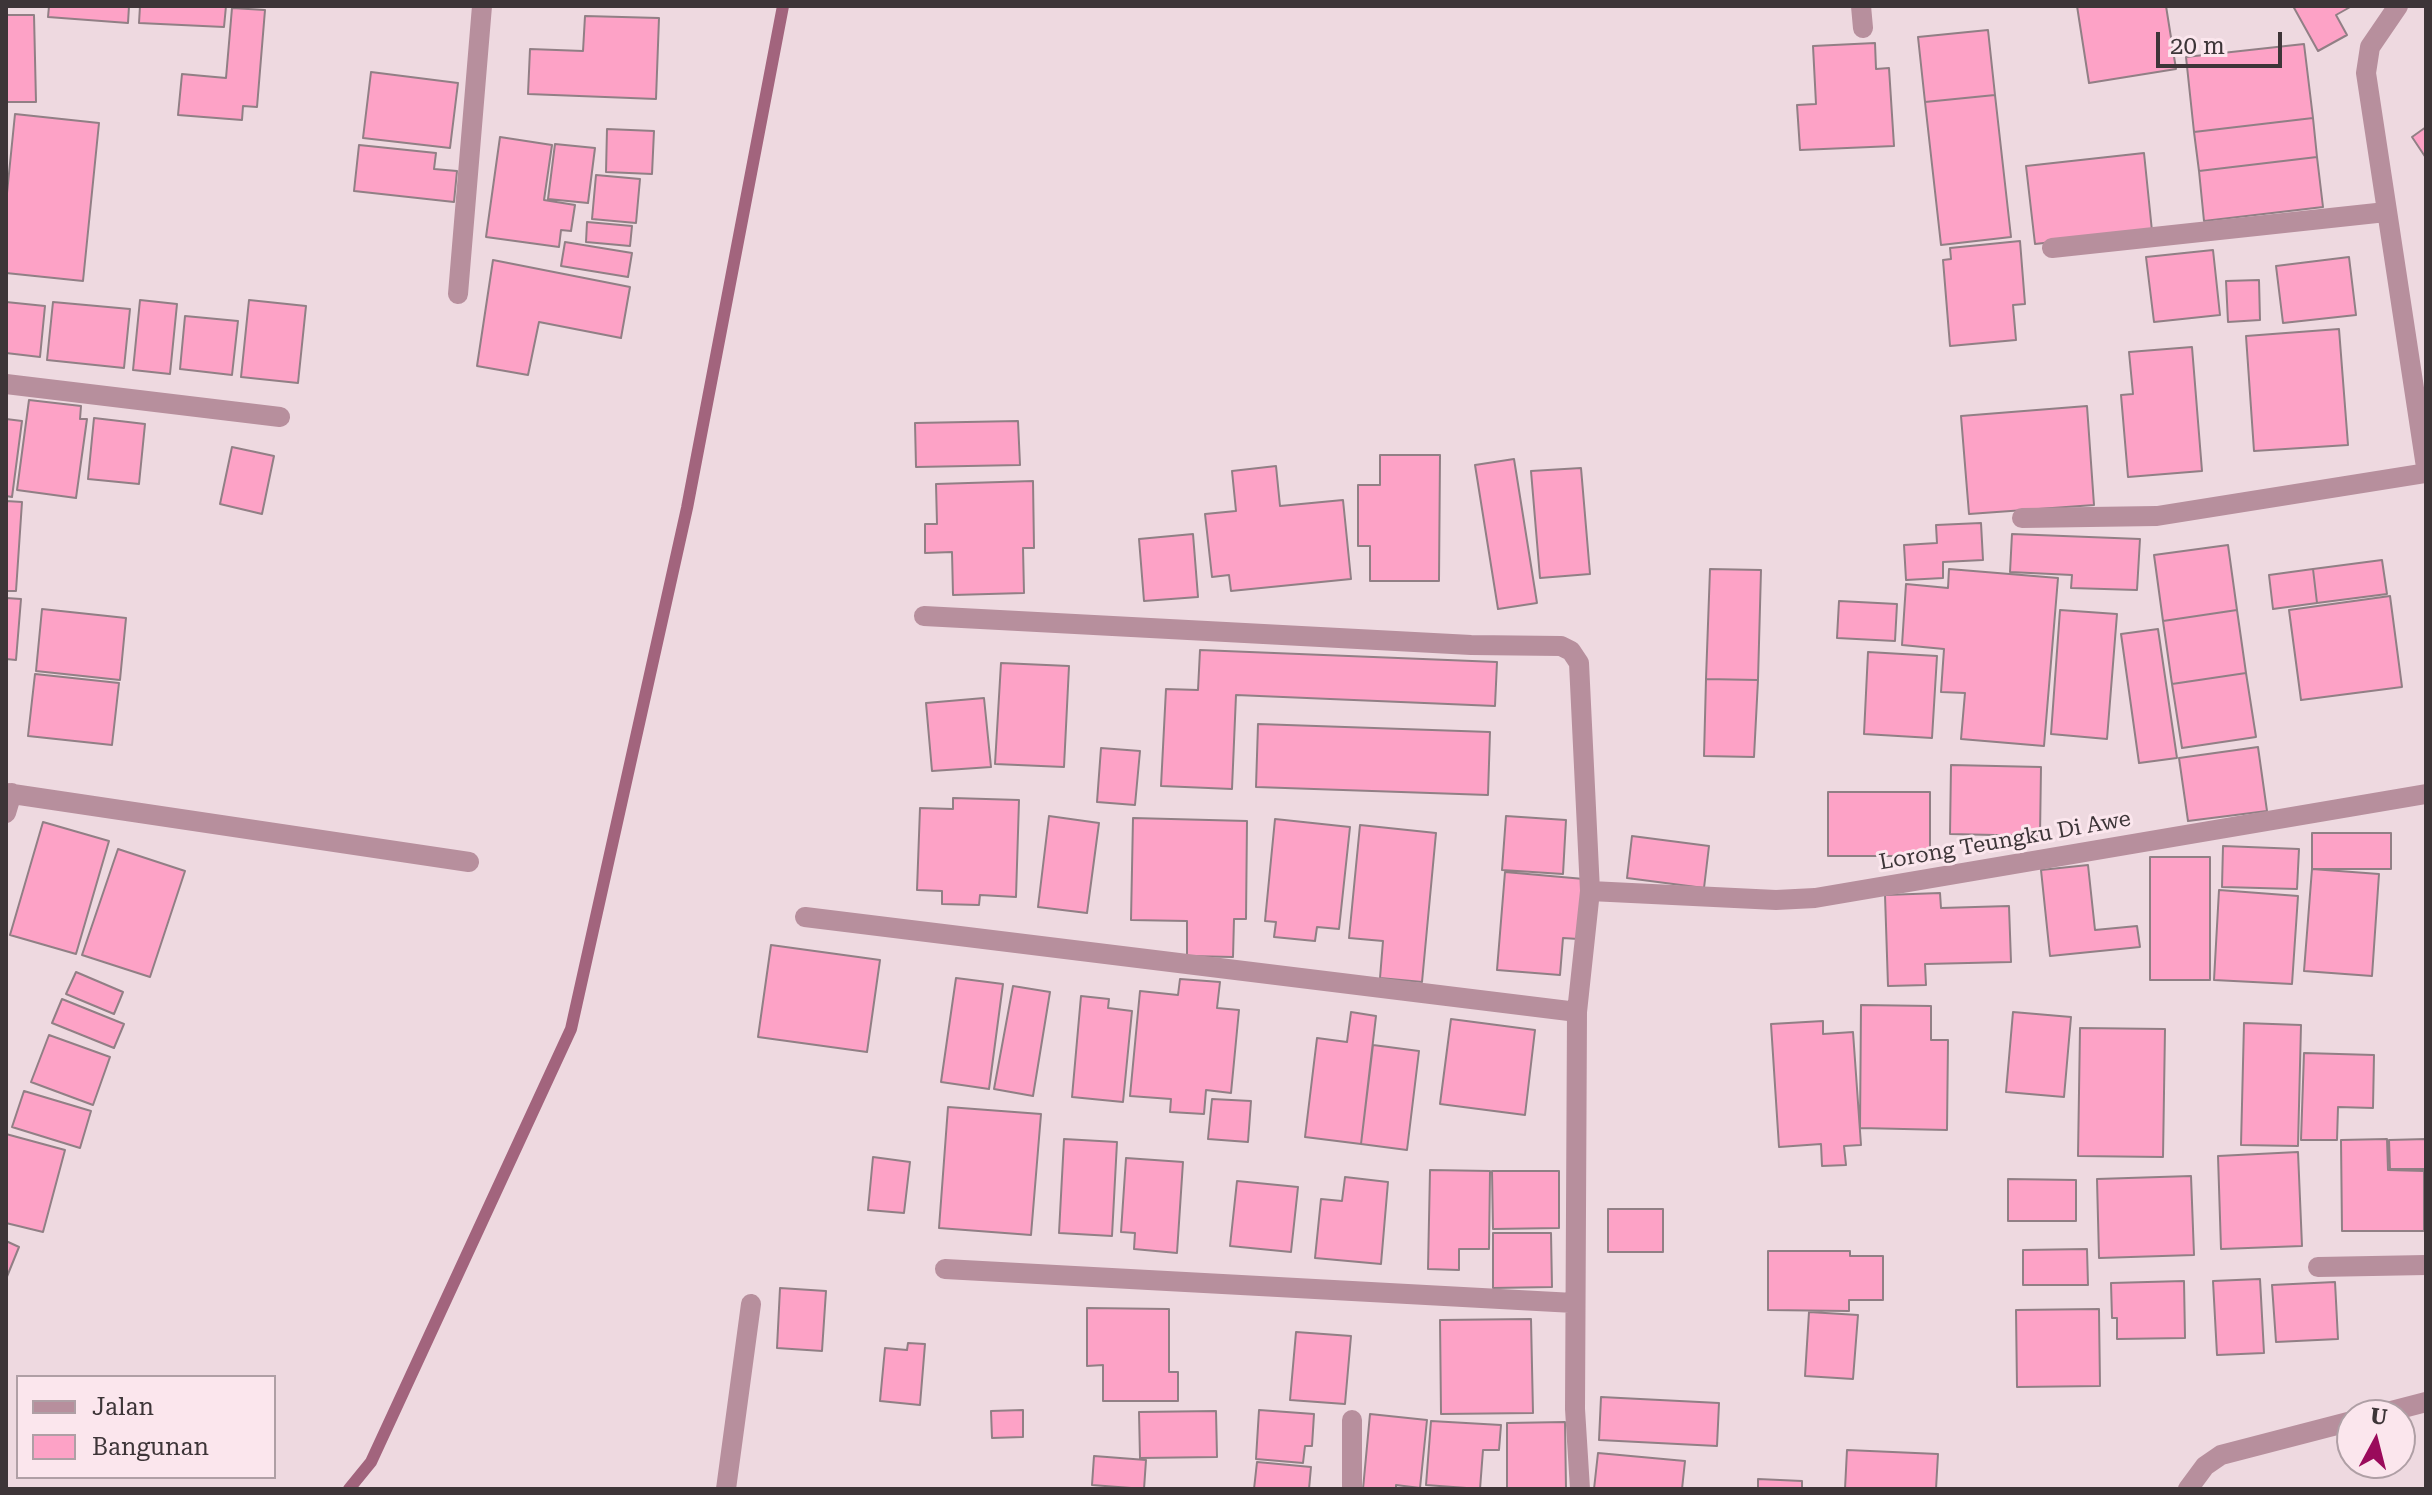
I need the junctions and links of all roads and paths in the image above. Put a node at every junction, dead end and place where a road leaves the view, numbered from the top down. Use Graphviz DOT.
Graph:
graph roads {
  1 [pos="482,6"];
  2 [pos="1861,6"];
  3 [pos="2398,6"];
  4 [pos="1863,28"];
  5 [pos="2386,212"];
  6 [pos="2052,248"];
  7 [pos="458,294"];
  8 [pos="6,384"];
  9 [pos="280,417"];
  10 [pos="2426,467"];
  11 [pos="2426,473"];
  12 [pos="2022,518"];
  13 [pos="924,616"];
  14 [pos="2426,794"];
  15 [pos="8,799"];
  16 [pos="469,862"];
  17 [pos="1590,891"];
  18 [pos="805,917"];
  19 [pos="1577,1012"];
  20 [pos="2426,1265"];
  21 [pos="2318,1267"];
  22 [pos="945,1269"];
  23 [pos="1574,1303"];
  24 [pos="751,1304"];
  25 [pos="1352,1420"];
  26 [pos="2336,1425"];
  27 [pos="726,1489"];
  28 [pos="1352,1489"];
  29 [pos="1580,1489"];
  30 [pos="2188,1489"];
  1 -- 7 [label="street"];
  2 -- 4 [label="street"];
  3 -- 5 [label="street"];
  5 -- 6 [label="street"];
  5 -- 10 [label="street"];
  8 -- 9 [label="street"];
  11 -- 12 [label="street"];
  13 -- 17 [label="street"];
  14 -- 17 [label="street, Lorong Teungku Di Awe"];
  15 -- 16 [label="street"];
  17 -- 19 [label="street"];
  18 -- 19 [label="street"];
  19 -- 23 [label="street"];
  20 -- 21 [label="street"];
  22 -- 23 [label="street"];
  23 -- 29 [label="street"];
  24 -- 27 [label="street"];
  25 -- 28 [label="street"];
  26 -- 30 [label="street"];
}
